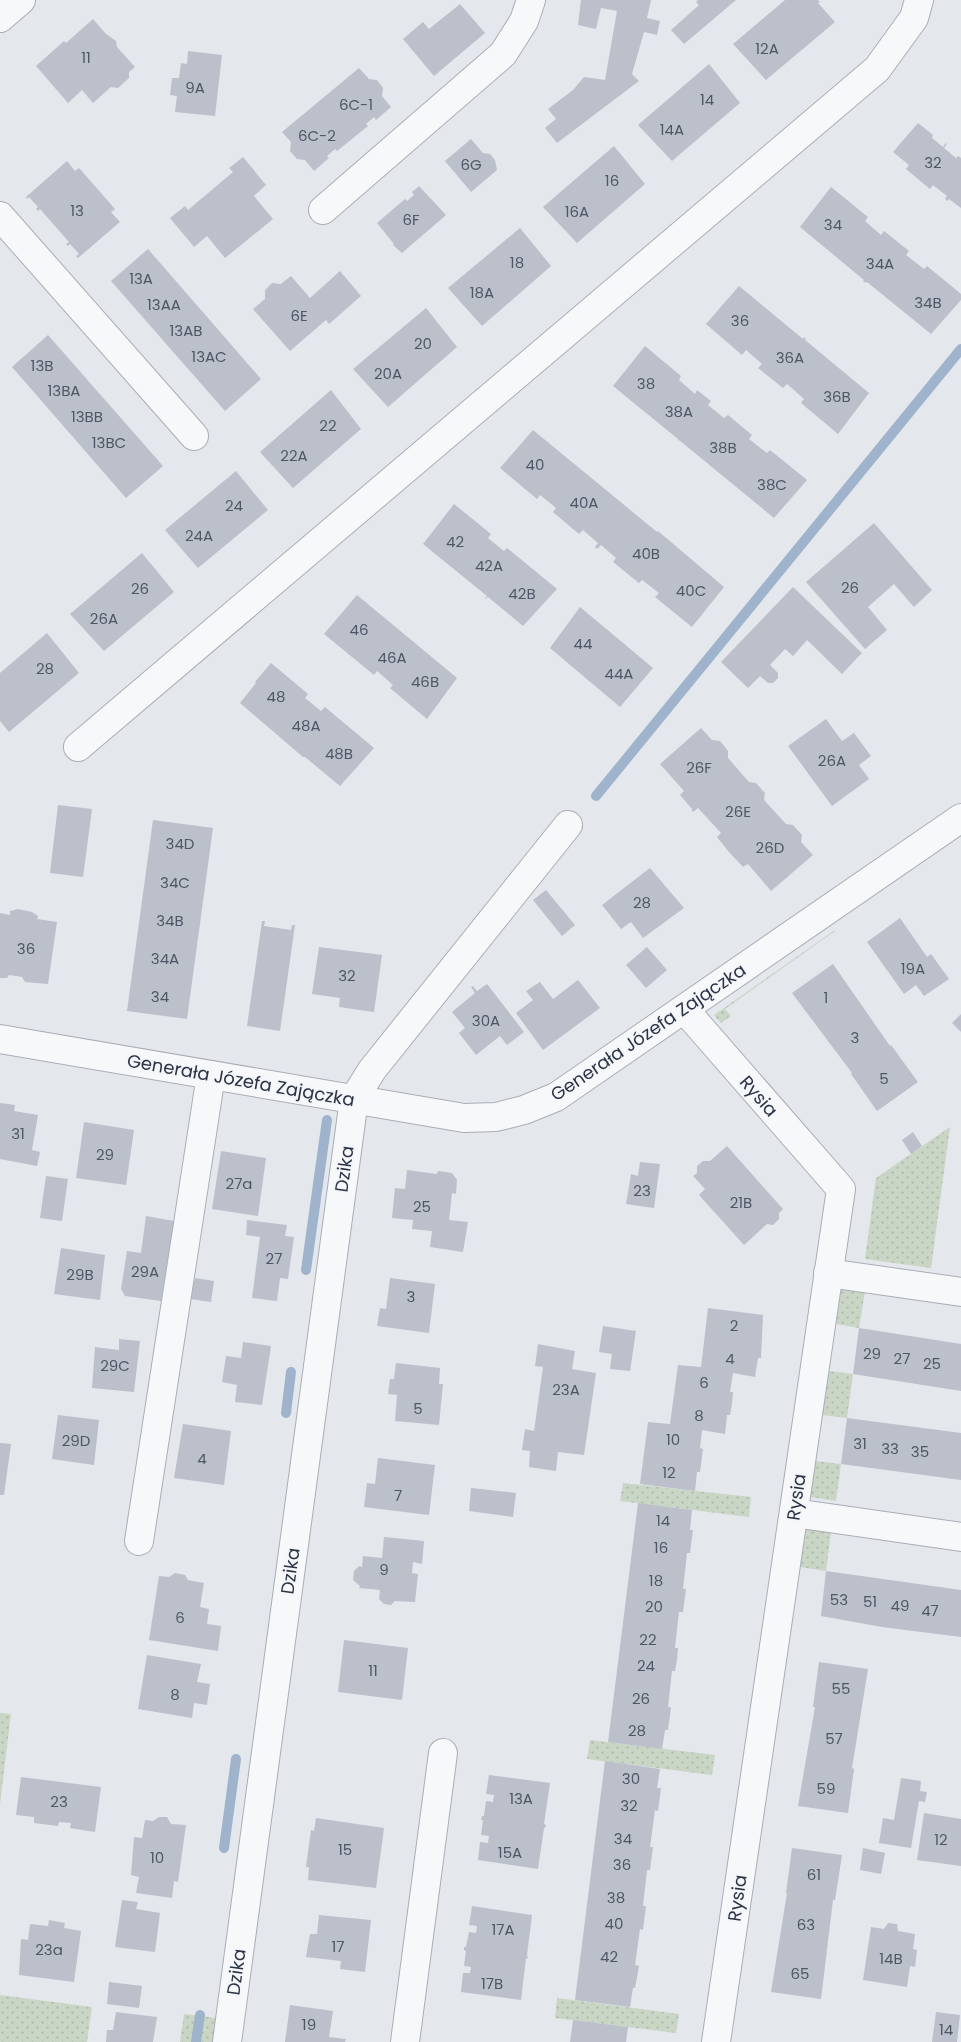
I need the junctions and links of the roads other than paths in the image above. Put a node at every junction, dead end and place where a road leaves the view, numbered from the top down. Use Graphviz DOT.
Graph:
graph roads {
  1 [pos="21,0"];
  2 [pos="530,0"];
  3 [pos="919,0"];
  4 [pos="0,18"];
  5 [pos="323,210"];
  6 [pos="0,216"];
  7 [pos="194,436"];
  8 [pos="78,746"];
  9 [pos="961,818"];
  10 [pos="568,825"];
  11 [pos="684,1009"];
  12 [pos="0,1039"];
  13 [pos="211,1075"];
  14 [pos="354,1099"];
  15 [pos="828,1273"];
  16 [pos="961,1292"];
  17 [pos="794,1512"];
  18 [pos="961,1537"];
  19 [pos="139,1541"];
  20 [pos="443,1753"];
  21 [pos="227,2042"];
  22 [pos="405,2042"];
  23 [pos="716,2042"];
  1 -- 4 [label="street"];
  2 -- 5 [label="street"];
  3 -- 8 [label="street"];
  6 -- 7 [label="street"];
  9 -- 11 [label="street, Generała Józefa Zajączka"];
  10 -- 14 [label="street"];
  11 -- 14 [label="street, Generała Józefa Zajączka"];
  11 -- 15 [label="street, Rysia"];
  12 -- 13 [label="street, Generała Józefa Zajączka"];
  13 -- 14 [label="street, Generała Józefa Zajączka"];
  13 -- 19 [label="street"];
  14 -- 21 [label="street, Dzika"];
  15 -- 16 [label="street"];
  15 -- 17 [label="street, Rysia"];
  17 -- 18 [label="street"];
  17 -- 23 [label="street, Rysia"];
  20 -- 22 [label="street"];
}
